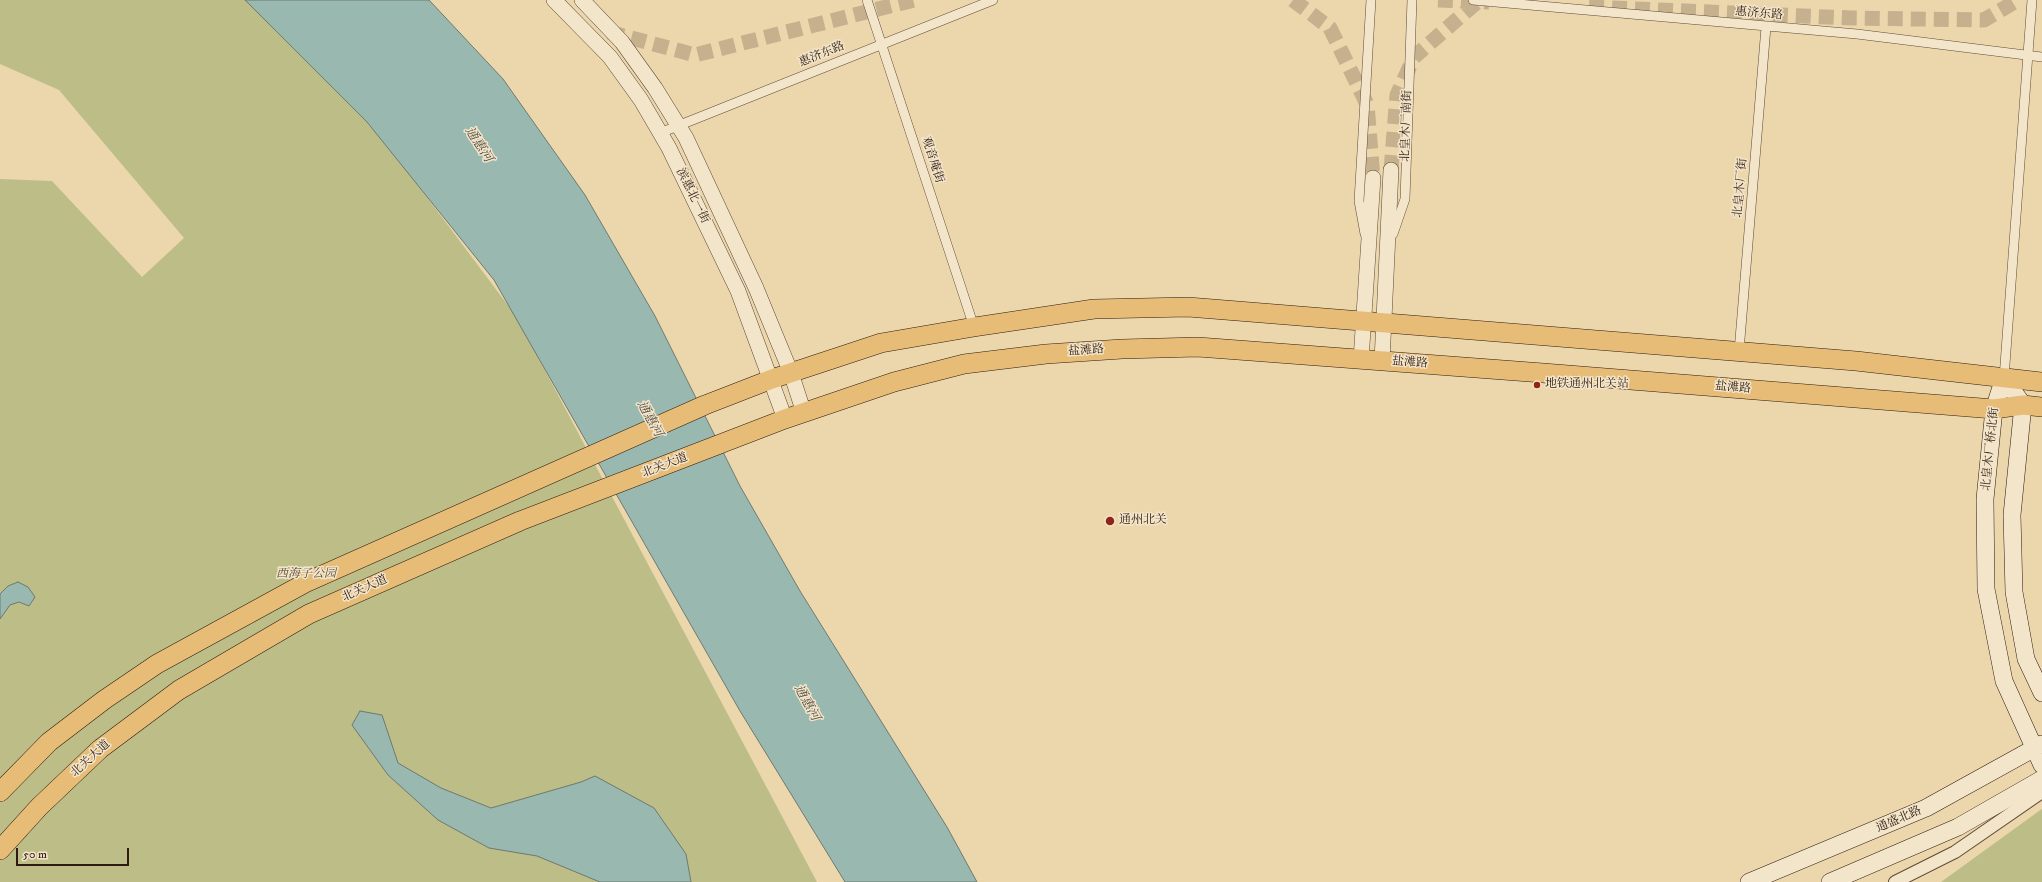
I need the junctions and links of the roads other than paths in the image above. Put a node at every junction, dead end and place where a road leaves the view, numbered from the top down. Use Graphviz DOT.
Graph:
graph roads {
  1 [pos="554,0"];
  2 [pos="582,0"];
  3 [pos="867,0"];
  4 [pos="993,0"];
  5 [pos="1371,0"];
  6 [pos="1412,0"];
  7 [pos="1473,0"];
  8 [pos="2032,0"];
  9 [pos="1766,27"];
  10 [pos="881,44"];
  11 [pos="2027,55"];
  12 [pos="2042,56"];
  13 [pos="678,125"];
  14 [pos="660,133"];
  15 [pos="1392,170"];
  16 [pos="1373,178"];
  17 [pos="1368,248"];
  18 [pos="1387,250"];
  19 [pos="1362,320"];
  20 [pos="1384,322"];
  21 [pos="974,327"];
  22 [pos="1739,351"];
  23 [pos="1361,360"];
  24 [pos="1382,361"];
  25 [pos="791,373"];
  26 [pos="2004,378"];
  27 [pos="772,380"];
  28 [pos="2042,382"];
  29 [pos="2023,405"];
  30 [pos="2042,406"];
  31 [pos="1994,409"];
  32 [pos="804,413"];
  33 [pos="785,419"];
  34 [pos="2042,693"];
  35 [pos="2038,747"];
  36 [pos="2042,765"];
  37 [pos="2042,779"];
  38 [pos="0,792"];
  39 [pos="2042,792"];
  40 [pos="0,850"];
  41 [pos="1749,882"];
  42 [pos="1830,882"];
  43 [pos="1895,882"];
  1 -- 14 [label="street, 滨惠北一街"];
  2 -- 13 [label="street, 滨惠北一街"];
  3 -- 10 [label="street, 观音庵街"];
  4 -- 10 [label="street, 惠济东路"];
  5 -- 17 [label="street"];
  6 -- 18 [label="street, 北皇木厂南街"];
  7 -- 9 [label="street, 惠济东路"];
  8 -- 11 [label="street"];
  9 -- 11 [label="street, 惠济东路"];
  9 -- 22 [label="street, 北皇木厂街"];
  10 -- 13 [label="street, 惠济东路"];
  10 -- 21 [label="street, 观音庵街"];
  11 -- 12 [label="street, 惠济东路"];
  11 -- 26 [label="street"];
  13 -- 14 [label="street, 惠济东路"];
  13 -- 25 [label="street, 滨惠北一街"];
  14 -- 27 [label="street, 滨惠北一街"];
  15 -- 18 [label="street, 北皇木厂南街"];
  16 -- 17 [label="street"];
  17 -- 19 [label="street"];
  18 -- 20 [label="street, 北皇木厂南街"];
  19 -- 20 [label="main road"];
  19 -- 21 [label="main road"];
  19 -- 23 [label="street"];
  20 -- 22 [label="main road"];
  20 -- 24 [label="street, 北皇木厂南街"];
  21 -- 25 [label="main road"];
  22 -- 26 [label="main road"];
  23 -- 24 [label="main road, 盐滩路"];
  23 -- 32 [label="main road, 盐滩路"];
  24 -- 31 [label="main road, 盐滩路"];
  25 -- 27 [label="main road"];
  25 -- 32 [label="street, 滨惠北一街"];
  26 -- 28 [label="main road"];
  26 -- 29 [label="main road"];
  26 -- 31 [label="main road, 北皇木厂桥北街"];
  27 -- 33 [label="street, 滨惠北一街"];
  27 -- 38 [label="main road"];
  29 -- 30 [label="main road, 盐滩路"];
  29 -- 31 [label="main road, 盐滩路"];
  29 -- 34 [label="main road"];
  31 -- 35 [label="main road, 北皇木厂桥北街"];
  32 -- 33 [label="main road, 盐滩路"];
  33 -- 40 [label="main road, 北关大道"];
  35 -- 36 [label="main road, 北皇木厂桥北街"];
  35 -- 41 [label="main road, 通盛北路"];
  37 -- 42 [label="main road"];
  39 -- 43 [label="street"];
}
